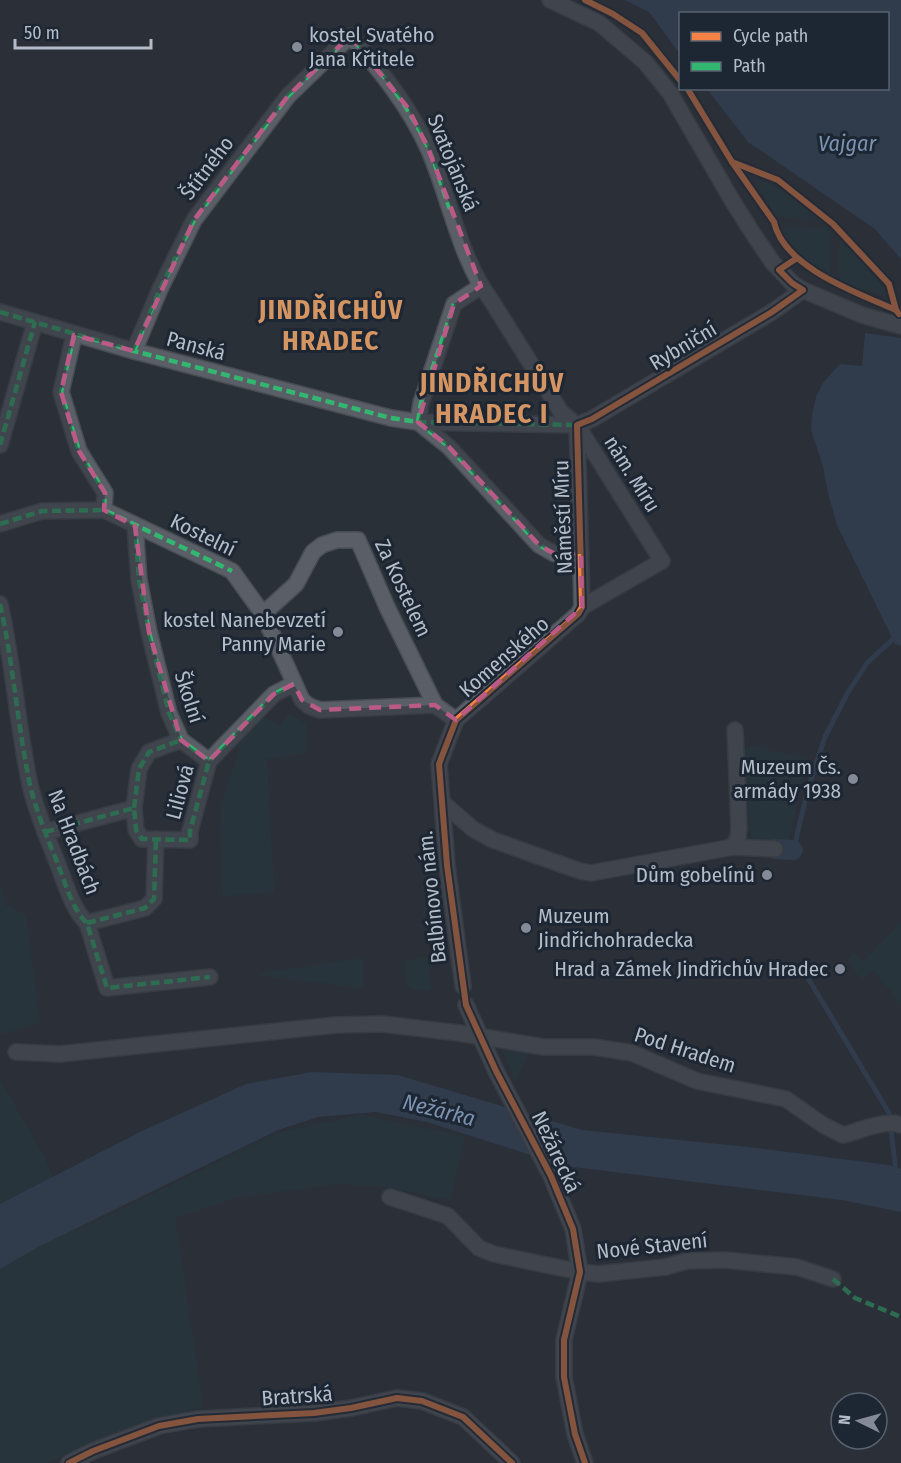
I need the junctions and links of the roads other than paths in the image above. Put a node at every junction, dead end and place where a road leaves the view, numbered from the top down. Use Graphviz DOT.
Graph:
graph roads {
  1 [pos="550,0"];
  2 [pos="350,36"];
  3 [pos="481,286"];
  4 [pos="803,290"];
  5 [pos="0,312"];
  6 [pos="35,322"];
  7 [pos="901,326"];
  8 [pos="74,335"];
  9 [pos="134,351"];
  10 [pos="418,422"];
  11 [pos="577,425"];
  12 [pos="0,445"];
  13 [pos="104,510"];
  14 [pos="0,524"];
  15 [pos="135,526"];
  16 [pos="581,554"];
  17 [pos="0,604"];
  18 [pos="582,607"];
  19 [pos="263,614"];
  20 [pos="294,684"];
  21 [pos="435,705"];
  22 [pos="456,720"];
  23 [pos="735,730"];
  24 [pos="181,740"];
  25 [pos="209,761"];
  26 [pos="443,803"];
  27 [pos="135,808"];
  28 [pos="45,832"];
  29 [pos="156,839"];
  30 [pos="733,847"];
  31 [pos="775,849"];
  32 [pos="87,923"];
  33 [pos="210,977"];
  34 [pos="462,986"];
  35 [pos="466,1005"];
  36 [pos="480,1036"];
  37 [pos="16,1052"];
  38 [pos="900,1124"];
  39 [pos="390,1197"];
  40 [pos="580,1272"];
  41 [pos="832,1279"];
  42 [pos="69,1463"];
  43 [pos="512,1463"];
  44 [pos="585,1463"];
  1 -- 4 [label="street"];
  2 -- 3 [label="street, Svatojánská"];
  2 -- 9 [label="street, Štítného"];
  3 -- 10 [label="street"];
  3 -- 11 [label="street, nám. Míru"];
  4 -- 7 [label="street"];
  4 -- 11 [label="street, Rybniční"];
  5 -- 6 [label="street, Panská"];
  6 -- 8 [label="street, Panská"];
  6 -- 12 [label="street"];
  8 -- 9 [label="street, Panská"];
  8 -- 13 [label="street"];
  9 -- 10 [label="street, Panská"];
  10 -- 11 [label="street"];
  10 -- 16 [label="street"];
  11 -- 16 [label="street, Náměstí Míru"];
  11 -- 18 [label="street, nám. Míru"];
  13 -- 14 [label="street, Kostelní"];
  13 -- 15 [label="street, Kostelní"];
  15 -- 19 [label="street, Kostelní"];
  15 -- 24 [label="street, Školní"];
  16 -- 18 [label="street, Náměstí Míru"];
  17 -- 28 [label="street, Na Hradbách"];
  18 -- 22 [label="street, Komenského"];
  19 -- 20 [label="street, Kostelní"];
  19 -- 21 [label="street, Za Kostelem"];
  20 -- 21 [label="street, Kostelní"];
  20 -- 25 [label="street, Liliová"];
  21 -- 22 [label="street"];
  22 -- 26 [label="street, Komenského"];
  23 -- 30 [label="street"];
  24 -- 25 [label="street, Školní"];
  24 -- 27 [label="street"];
  25 -- 29 [label="street, Liliová"];
  26 -- 30 [label="street"];
  26 -- 34 [label="street, Balbínovo nám."];
  27 -- 28 [label="street"];
  27 -- 29 [label="street"];
  28 -- 32 [label="street, Na Hradbách"];
  29 -- 32 [label="street"];
  30 -- 31 [label="street"];
  32 -- 33 [label="street, Na Hradbách"];
  35 -- 36 [label="street, Nežárecká"];
  36 -- 37 [label="street"];
  36 -- 38 [label="street, Pod Hradem"];
  36 -- 40 [label="street, Nežárecká"];
  39 -- 40 [label="street"];
  40 -- 41 [label="street, Nové Stavení"];
  40 -- 44 [label="street, Nežárecká"];
  42 -- 43 [label="street, Bratrská"];
}
